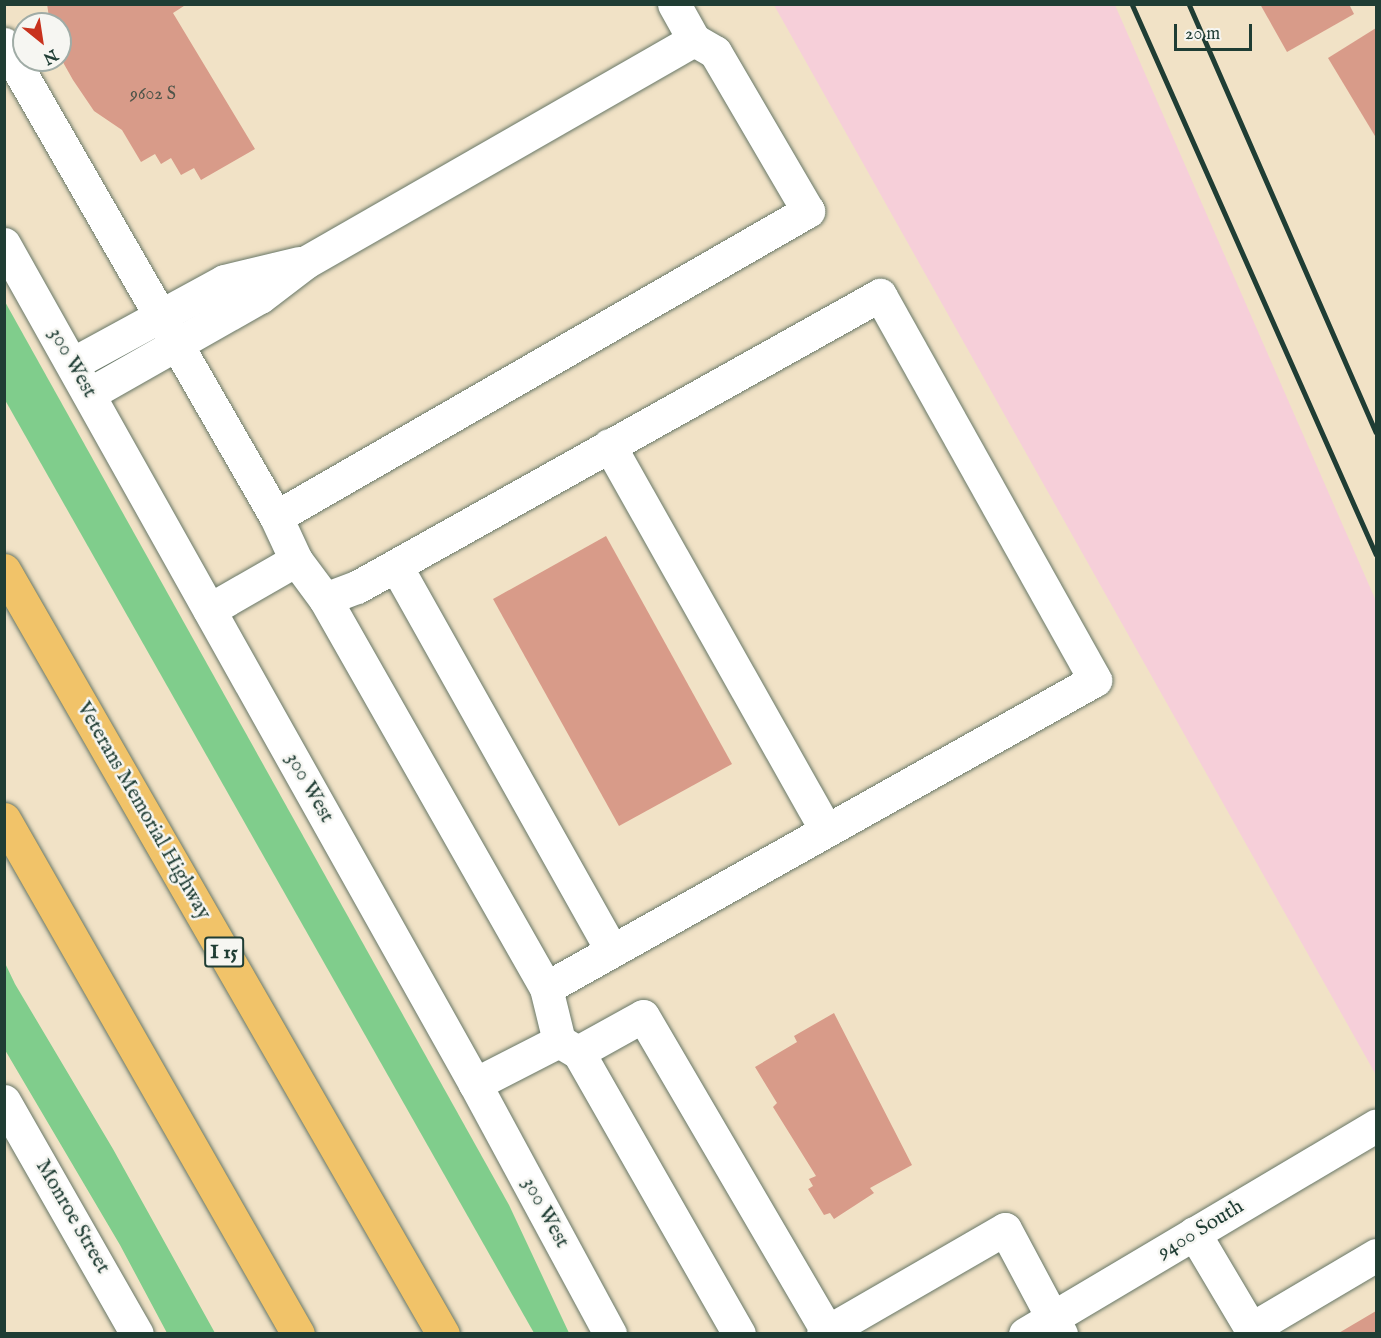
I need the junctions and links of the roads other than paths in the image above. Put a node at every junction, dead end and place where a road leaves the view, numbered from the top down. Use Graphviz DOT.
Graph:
graph roads {
  1 [pos="674,4"];
  2 [pos="694,40"];
  3 [pos="4,44"];
  4 [pos="4,244"];
  5 [pos="306,262"];
  6 [pos="161,316"];
  7 [pos="177,345"];
  8 [pos="72,364"];
  9 [pos="89,394"];
  10 [pos="609,446"];
  11 [pos="276,517"];
  12 [pos="296,560"];
  13 [pos="396,566"];
  14 [pos="4,570"];
  15 [pos="326,599"];
  16 [pos="209,610"];
  17 [pos="4,819"];
  18 [pos="826,830"];
  19 [pos="612,951"];
  20 [pos="546,988"];
  21 [pos="569,1047"];
  22 [pos="475,1084"];
  23 [pos="4,1101"];
  24 [pos="177,1126"];
  25 [pos="1377,1126"];
  26 [pos="1194,1233"];
  27 [pos="1377,1255"];
  28 [pos="1046,1328"];
  29 [pos="1252,1331"];
  30 [pos="825,1332"];
  31 [pos="137,1334"];
  32 [pos="280,1334"];
  33 [pos="298,1334"];
  34 [pos="443,1334"];
  35 [pos="610,1334"];
  36 [pos="739,1334"];
  1 -- 2 [label="street"];
  2 -- 5 [label="street"];
  2 -- 11 [label="street"];
  3 -- 6 [label="street"];
  4 -- 8 [label="street, 300 West"];
  5 -- 6 [label="street"];
  5 -- 7 [label="street"];
  6 -- 7 [label="street"];
  6 -- 8 [label="street"];
  7 -- 9 [label="street"];
  7 -- 11 [label="street"];
  8 -- 9 [label="street, 300 West"];
  9 -- 16 [label="street, 300 West"];
  10 -- 13 [label="street"];
  10 -- 18 [label="street"];
  10 -- 18 [label="street"];
  11 -- 12 [label="street"];
  12 -- 15 [label="street"];
  12 -- 16 [label="street"];
  13 -- 15 [label="street"];
  13 -- 19 [label="street"];
  14 -- 34 [label="highway, Veterans Memorial Highway / I 15"];
  15 -- 20 [label="street"];
  16 -- 22 [label="street, 300 West"];
  17 -- 24 [label="highway"];
  18 -- 19 [label="street"];
  19 -- 20 [label="street"];
  20 -- 21 [label="street"];
  21 -- 22 [label="street"];
  21 -- 30 [label="street"];
  21 -- 36 [label="street"];
  22 -- 35 [label="street, 300 West"];
  23 -- 31 [label="street, Monroe Street"];
  24 -- 32 [label="highway"];
  24 -- 33 [label="highway"];
  25 -- 26 [label="street, 9400 South"];
  26 -- 28 [label="street, 9400 South"];
  26 -- 29 [label="street"];
  27 -- 29 [label="street"];
  28 -- 30 [label="street"];
}
